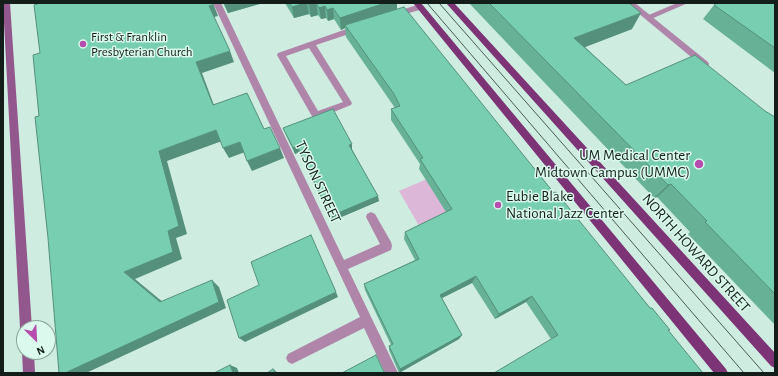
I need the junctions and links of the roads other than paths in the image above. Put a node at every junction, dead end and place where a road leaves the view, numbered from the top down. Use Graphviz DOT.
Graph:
graph roads {
  1 [pos="218,3"];
  2 [pos="450,3"];
  3 [pos="630,3"];
  4 [pos="684,3"];
  5 [pos="7,4"];
  6 [pos="418,5"];
  7 [pos="648,17"];
  8 [pos="384,19"];
  9 [pos="370,24"];
  10 [pos="311,44"];
  11 [pos="714,72"];
  12 [pos="371,217"];
  13 [pos="342,266"];
  14 [pos="26,320"];
  15 [pos="367,320"];
  16 [pos="292,358"];
  17 [pos="28,360"];
  18 [pos="775,362"];
  19 [pos="29,373"];
  20 [pos="392,373"];
  21 [pos="722,373"];
  1 -- 13 [label="street, TYSON STREET"];
  2 -- 18 [label="main road, NORTH HOWARD STREET"];
  3 -- 7 [label="street"];
  4 -- 7 [label="street"];
  5 -- 14 [label="street"];
  6 -- 8 [label="street"];
  6 -- 21 [label="main road"];
  7 -- 11 [label="street"];
  9 -- 10 [label="street"];
  10 -- 10 [label="street"];
  12 -- 13 [label="street"];
  13 -- 15 [label="street, TYSON STREET"];
  15 -- 16 [label="street"];
  15 -- 20 [label="street, TYSON STREET"];
  17 -- 19 [label="street"];
}
